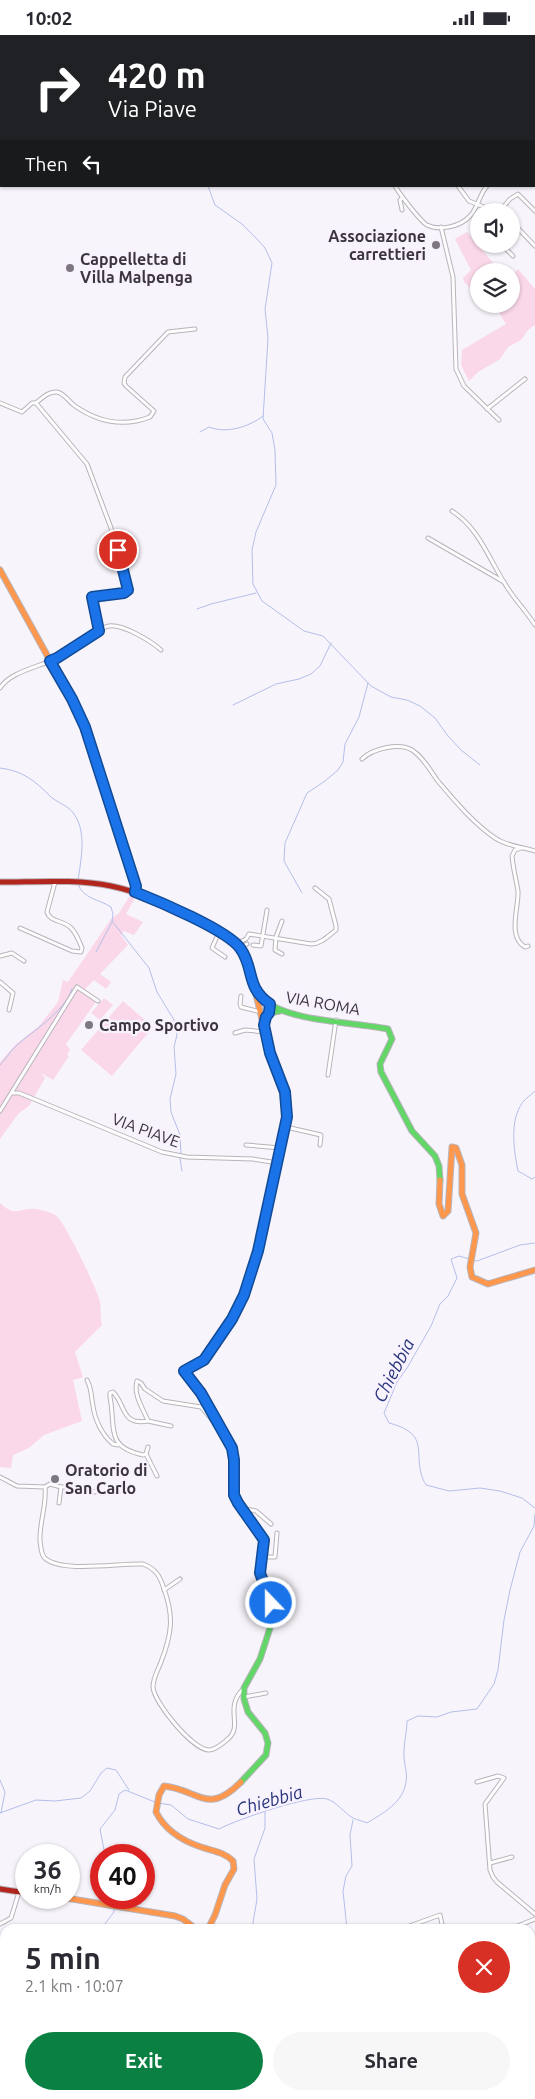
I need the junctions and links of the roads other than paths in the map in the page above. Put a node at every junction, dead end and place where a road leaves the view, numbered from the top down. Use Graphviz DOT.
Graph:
graph roads {
  1 [pos="396,187"];
  2 [pos="459,187"];
  3 [pos="486,187"];
  4 [pos="402,198"];
  5 [pos="475,203"];
  6 [pos="478,203"];
  7 [pos="507,203"];
  8 [pos="402,210"];
  9 [pos="535,211"];
  10 [pos="470,217"];
  11 [pos="441,227"];
  12 [pos="520,230"];
  13 [pos="535,246"];
  14 [pos="510,253"];
  15 [pos="513,256"];
  16 [pos="195,329"];
  17 [pos="525,379"];
  18 [pos="0,403"];
  19 [pos="36,403"];
  20 [pos="487,409"];
  21 [pos="499,420"];
  22 [pos="452,511"];
  23 [pos="428,538"];
  24 [pos="0,570"];
  25 [pos="504,582"];
  26 [pos="535,625"];
  27 [pos="99,631"];
  28 [pos="160,650"];
  29 [pos="50,661"];
  30 [pos="0,688"];
  31 [pos="362,759"];
  32 [pos="522,848"];
  33 [pos="535,851"];
  34 [pos="0,882"];
  35 [pos="55,882"];
  36 [pos="315,888"];
  37 [pos="135,892"];
  38 [pos="267,910"];
  39 [pos="282,921"];
  40 [pos="20,928"];
  41 [pos="219,931"];
  42 [pos="261,936"];
  43 [pos="276,937"];
  44 [pos="247,944"];
  45 [pos="253,945"];
  46 [pos="238,946"];
  47 [pos="528,946"];
  48 [pos="282,954"];
  49 [pos="0,956"];
  50 [pos="225,957"];
  51 [pos="24,961"];
  52 [pos="0,982"];
  53 [pos="255,990"];
  54 [pos="240,996"];
  55 [pos="98,1001"];
  56 [pos="270,1004"];
  57 [pos="9,1010"];
  58 [pos="261,1012"];
  59 [pos="288,1012"];
  60 [pos="269,1013"];
  61 [pos="337,1019"];
  62 [pos="264,1025"];
  63 [pos="236,1033"];
  64 [pos="266,1033"];
  65 [pos="328,1075"];
  66 [pos="12,1093"];
  67 [pos="0,1111"];
  68 [pos="286,1127"];
  69 [pos="246,1145"];
  70 [pos="320,1145"];
  71 [pos="281,1148"];
  72 [pos="278,1163"];
  73 [pos="535,1270"];
  74 [pos="87,1380"];
  75 [pos="148,1421"];
  76 [pos="218,1423"];
  77 [pos="171,1426"];
  78 [pos="119,1445"];
  79 [pos="148,1447"];
  80 [pos="146,1454"];
  81 [pos="157,1476"];
  82 [pos="0,1477"];
  83 [pos="45,1487"];
  84 [pos="61,1487"];
  85 [pos="95,1492"];
  86 [pos="58,1503"];
  87 [pos="241,1508"];
  88 [pos="271,1524"];
  89 [pos="277,1533"];
  90 [pos="263,1557"];
  91 [pos="180,1579"];
  92 [pos="164,1589"];
  93 [pos="244,1688"];
  94 [pos="266,1693"];
  95 [pos="244,1697"];
  96 [pos="477,1782"];
  97 [pos="512,1857"];
  98 [pos="490,1863"];
  99 [pos="0,1889"];
  100 [pos="15,1891"];
  101 [pos="80,1900"];
  102 [pos="15,1906"];
  103 [pos="535,1914"];
  104 [pos="535,1919"];
  105 [pos="0,1924"];
  106 [pos="190,1924"];
  107 [pos="210,1924"];
  108 [pos="415,1924"];
  109 [pos="442,1924"];
  110 [pos="522,1924"];
  1 -- 4 [label="street"];
  2 -- 5 [label="street"];
  3 -- 6 [label="street"];
  4 -- 8 [label="street"];
  4 -- 11 [label="street"];
  7 -- 9 [label="street"];
  10 -- 11 [label="street"];
  11 -- 20 [label="street"];
  12 -- 13 [label="street"];
  14 -- 15 [label="street"];
  16 -- 19 [label="street"];
  17 -- 20 [label="street"];
  18 -- 19 [label="street"];
  19 -- 27 [label="street"];
  20 -- 21 [label="street"];
  22 -- 25 [label="street"];
  23 -- 25 [label="street"];
  24 -- 29 [label="street"];
  25 -- 26 [label="street"];
  27 -- 28 [label="street"];
  27 -- 29 [label="street"];
  29 -- 30 [label="street"];
  29 -- 37 [label="street"];
  31 -- 32 [label="street"];
  32 -- 33 [label="street"];
  32 -- 47 [label="street"];
  34 -- 35 [label="street"];
  35 -- 37 [label="street"];
  35 -- 40 [label="street"];
  36 -- 43 [label="street"];
  37 -- 41 [label="street"];
  38 -- 42 [label="street"];
  39 -- 43 [label="street"];
  41 -- 46 [label="street"];
  41 -- 50 [label="street"];
  42 -- 43 [label="street"];
  42 -- 45 [label="street"];
  42 -- 46 [label="street"];
  43 -- 48 [label="street"];
  44 -- 46 [label="street"];
  46 -- 53 [label="street, VIA ROMA"];
  49 -- 51 [label="street"];
  52 -- 57 [label="street"];
  53 -- 56 [label="street, VIA ROMA"];
  53 -- 58 [label="street"];
  54 -- 58 [label="street"];
  55 -- 66 [label="street"];
  56 -- 58 [label="street"];
  56 -- 59 [label="street, VIA ROMA"];
  56 -- 60 [label="street"];
  58 -- 62 [label="street"];
  59 -- 60 [label="street"];
  59 -- 61 [label="street, VIA ROMA"];
  60 -- 62 [label="street"];
  61 -- 65 [label="street"];
  61 -- 73 [label="street, VIA ROMA"];
  62 -- 64 [label="street"];
  63 -- 64 [label="street"];
  64 -- 68 [label="street"];
  66 -- 67 [label="street"];
  66 -- 72 [label="street, VIA PIAVE"];
  68 -- 70 [label="street"];
  68 -- 71 [label="street"];
  69 -- 71 [label="street"];
  71 -- 72 [label="street"];
  72 -- 76 [label="street"];
  74 -- 78 [label="street"];
  75 -- 76 [label="street"];
  75 -- 77 [label="street"];
  75 -- 78 [label="street"];
  76 -- 87 [label="street"];
  78 -- 80 [label="street"];
  79 -- 80 [label="street"];
  80 -- 81 [label="street"];
  82 -- 83 [label="street"];
  83 -- 84 [label="street"];
  83 -- 92 [label="street"];
  84 -- 85 [label="street"];
  84 -- 86 [label="street"];
  87 -- 88 [label="street"];
  87 -- 90 [label="street"];
  89 -- 90 [label="street"];
  90 -- 93 [label="street"];
  91 -- 92 [label="street"];
  92 -- 93 [label="street"];
  93 -- 95 [label="street"];
  94 -- 95 [label="street"];
  95 -- 107 [label="street"];
  96 -- 98 [label="street"];
  97 -- 98 [label="street"];
  98 -- 103 [label="street"];
  99 -- 100 [label="street"];
  101 -- 106 [label="street"];
  102 -- 105 [label="street"];
  104 -- 110 [label="street"];
  108 -- 109 [label="street"];
}
